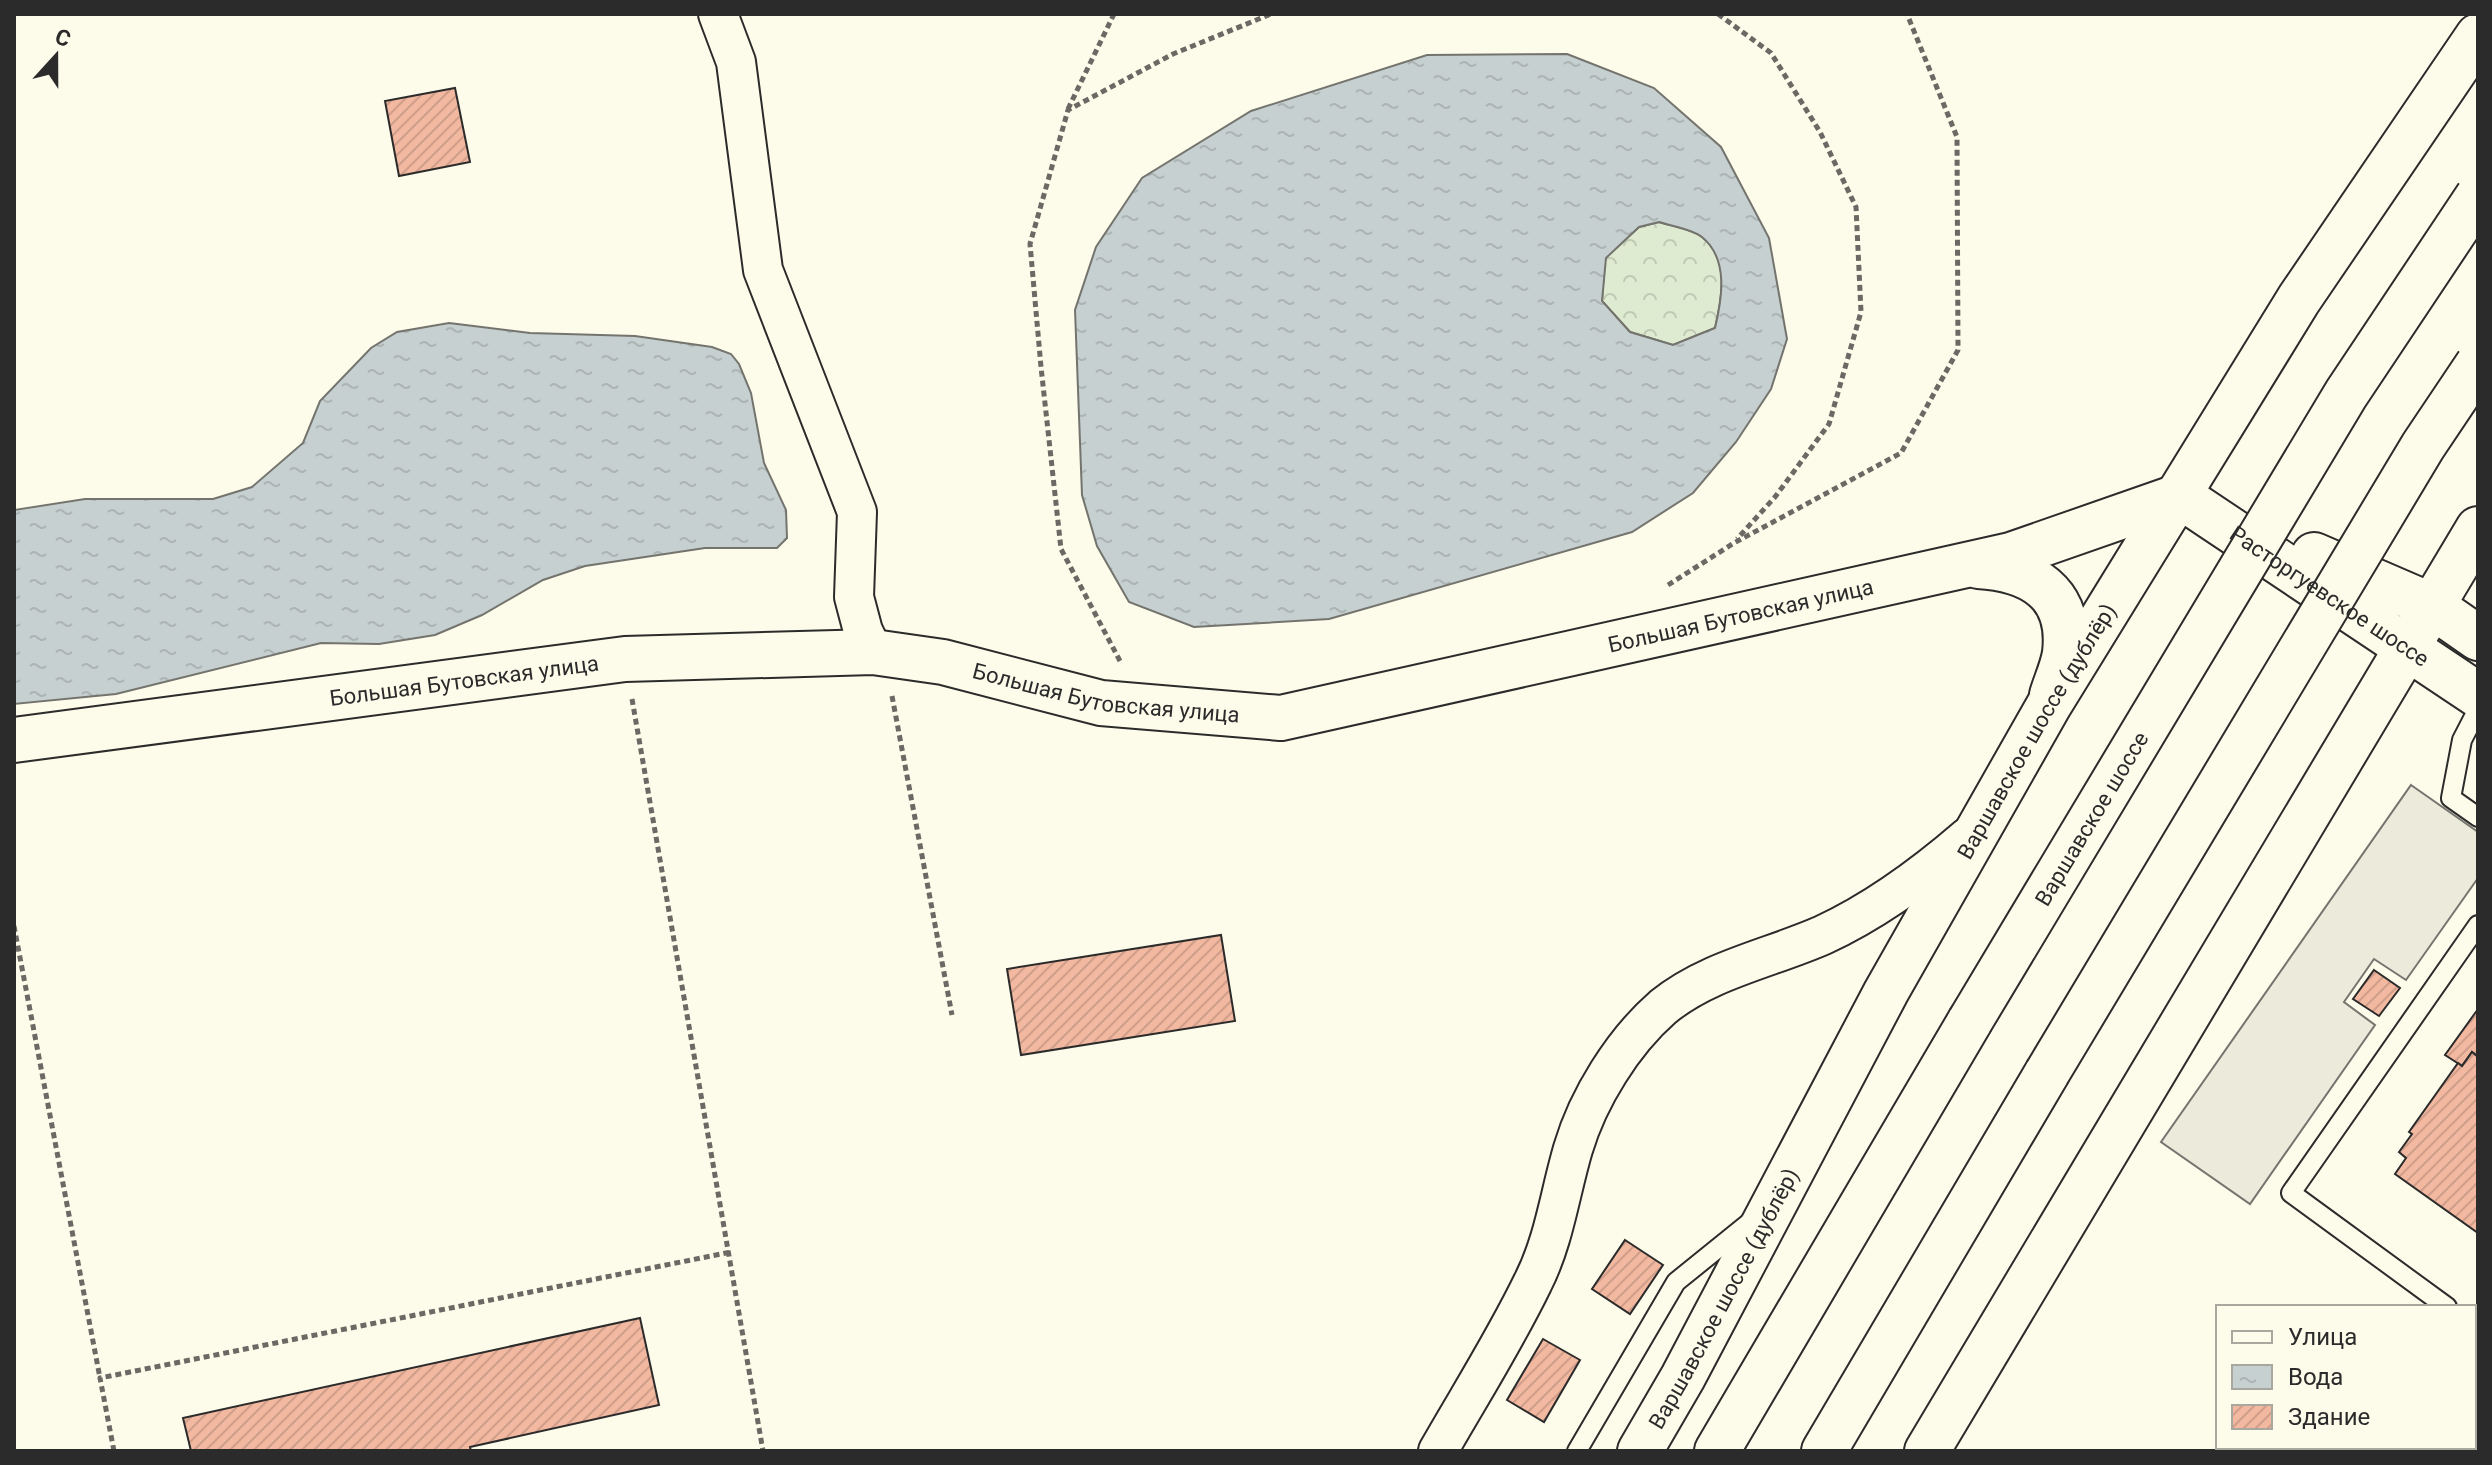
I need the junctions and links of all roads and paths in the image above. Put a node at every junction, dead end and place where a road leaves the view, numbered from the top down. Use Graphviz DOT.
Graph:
graph roads {
  1 [pos="718,14"];
  2 [pos="1114,14"];
  3 [pos="1271,14"];
  4 [pos="1718,14"];
  5 [pos="1907,14"];
  6 [pos="2478,36"];
  7 [pos="1068,110"];
  8 [pos="2478,196"];
  9 [pos="2478,364"];
  10 [pos="2180,496"];
  11 [pos="2478,529"];
  12 [pos="1734,543"];
  13 [pos="1968,565"];
  14 [pos="1664,587"];
  15 [pos="2432,606"];
  16 [pos="2478,638"];
  17 [pos="2408,646"];
  18 [pos="625,659"];
  19 [pos="882,669"];
  20 [pos="1126,673"];
  21 [pos="2478,695"];
  22 [pos="2049,705"];
  23 [pos="2478,709"];
  24 [pos="14,740"];
  25 [pos="2478,817"];
  26 [pos="1980,828"];
  27 [pos="2478,925"];
  28 [pos="14,926"];
  29 [pos="952,1015"];
  30 [pos="1776,1202"];
  31 [pos="731,1252"];
  32 [pos="2444,1305"];
  33 [pos="100,1378"];
  34 [pos="114,1451"];
  35 [pos="763,1451"];
  36 [pos="1438,1451"];
  37 [pos="1577,1451"];
  38 [pos="1640,1451"];
  39 [pos="1717,1451"];
  40 [pos="1824,1451"];
  41 [pos="1927,1451"];
  1 -- 19 [label="street"];
  2 -- 7 [label="path"];
  3 -- 7 [label="path"];
  4 -- 12 [label="path"];
  5 -- 12 [label="path"];
  6 -- 10 [label="main road, Варшавское шоссе (дублёр)"];
  7 -- 20 [label="path"];
  8 -- 39 [label="main road, Варшавское шоссе, bridge"];
  9 -- 40 [label="main road, bridge"];
  10 -- 13 [label="main road, Большая Бутовская улица"];
  10 -- 15 [label="main road"];
  10 -- 17 [label="main road, Расторгуевское шоссе"];
  10 -- 22 [label="main road, Варшавское шоссе (дублёр)"];
  11 -- 15 [label="main road"];
  12 -- 14 [label="path"];
  13 -- 19 [label="main road, Большая Бутовская улица"];
  13 -- 22 [label="main road"];
  15 -- 16 [label="main road"];
  15 -- 17 [label="main road"];
  17 -- 21 [label="main road, Расторгуевское шоссе"];
  17 -- 41 [label="main road"];
  18 -- 19 [label="main road, Большая Бутовская улица"];
  18 -- 24 [label="main road, Большая Бутовская улица"];
  18 -- 31 [label="path"];
  19 -- 29 [label="path"];
  22 -- 26 [label="main road, Варшавское шоссе (дублёр)"];
  23 -- 25 [label="lane"];
  26 -- 30 [label="main road, Варшавское шоссе (дублёр)"];
  26 -- 36 [label="street"];
  27 -- 32 [label="lane"];
  28 -- 33 [label="path"];
  30 -- 37 [label="lane"];
  30 -- 38 [label="main road, Варшавское шоссе (дублёр)"];
  31 -- 33 [label="path"];
  31 -- 35 [label="path"];
  33 -- 34 [label="path"];
}
